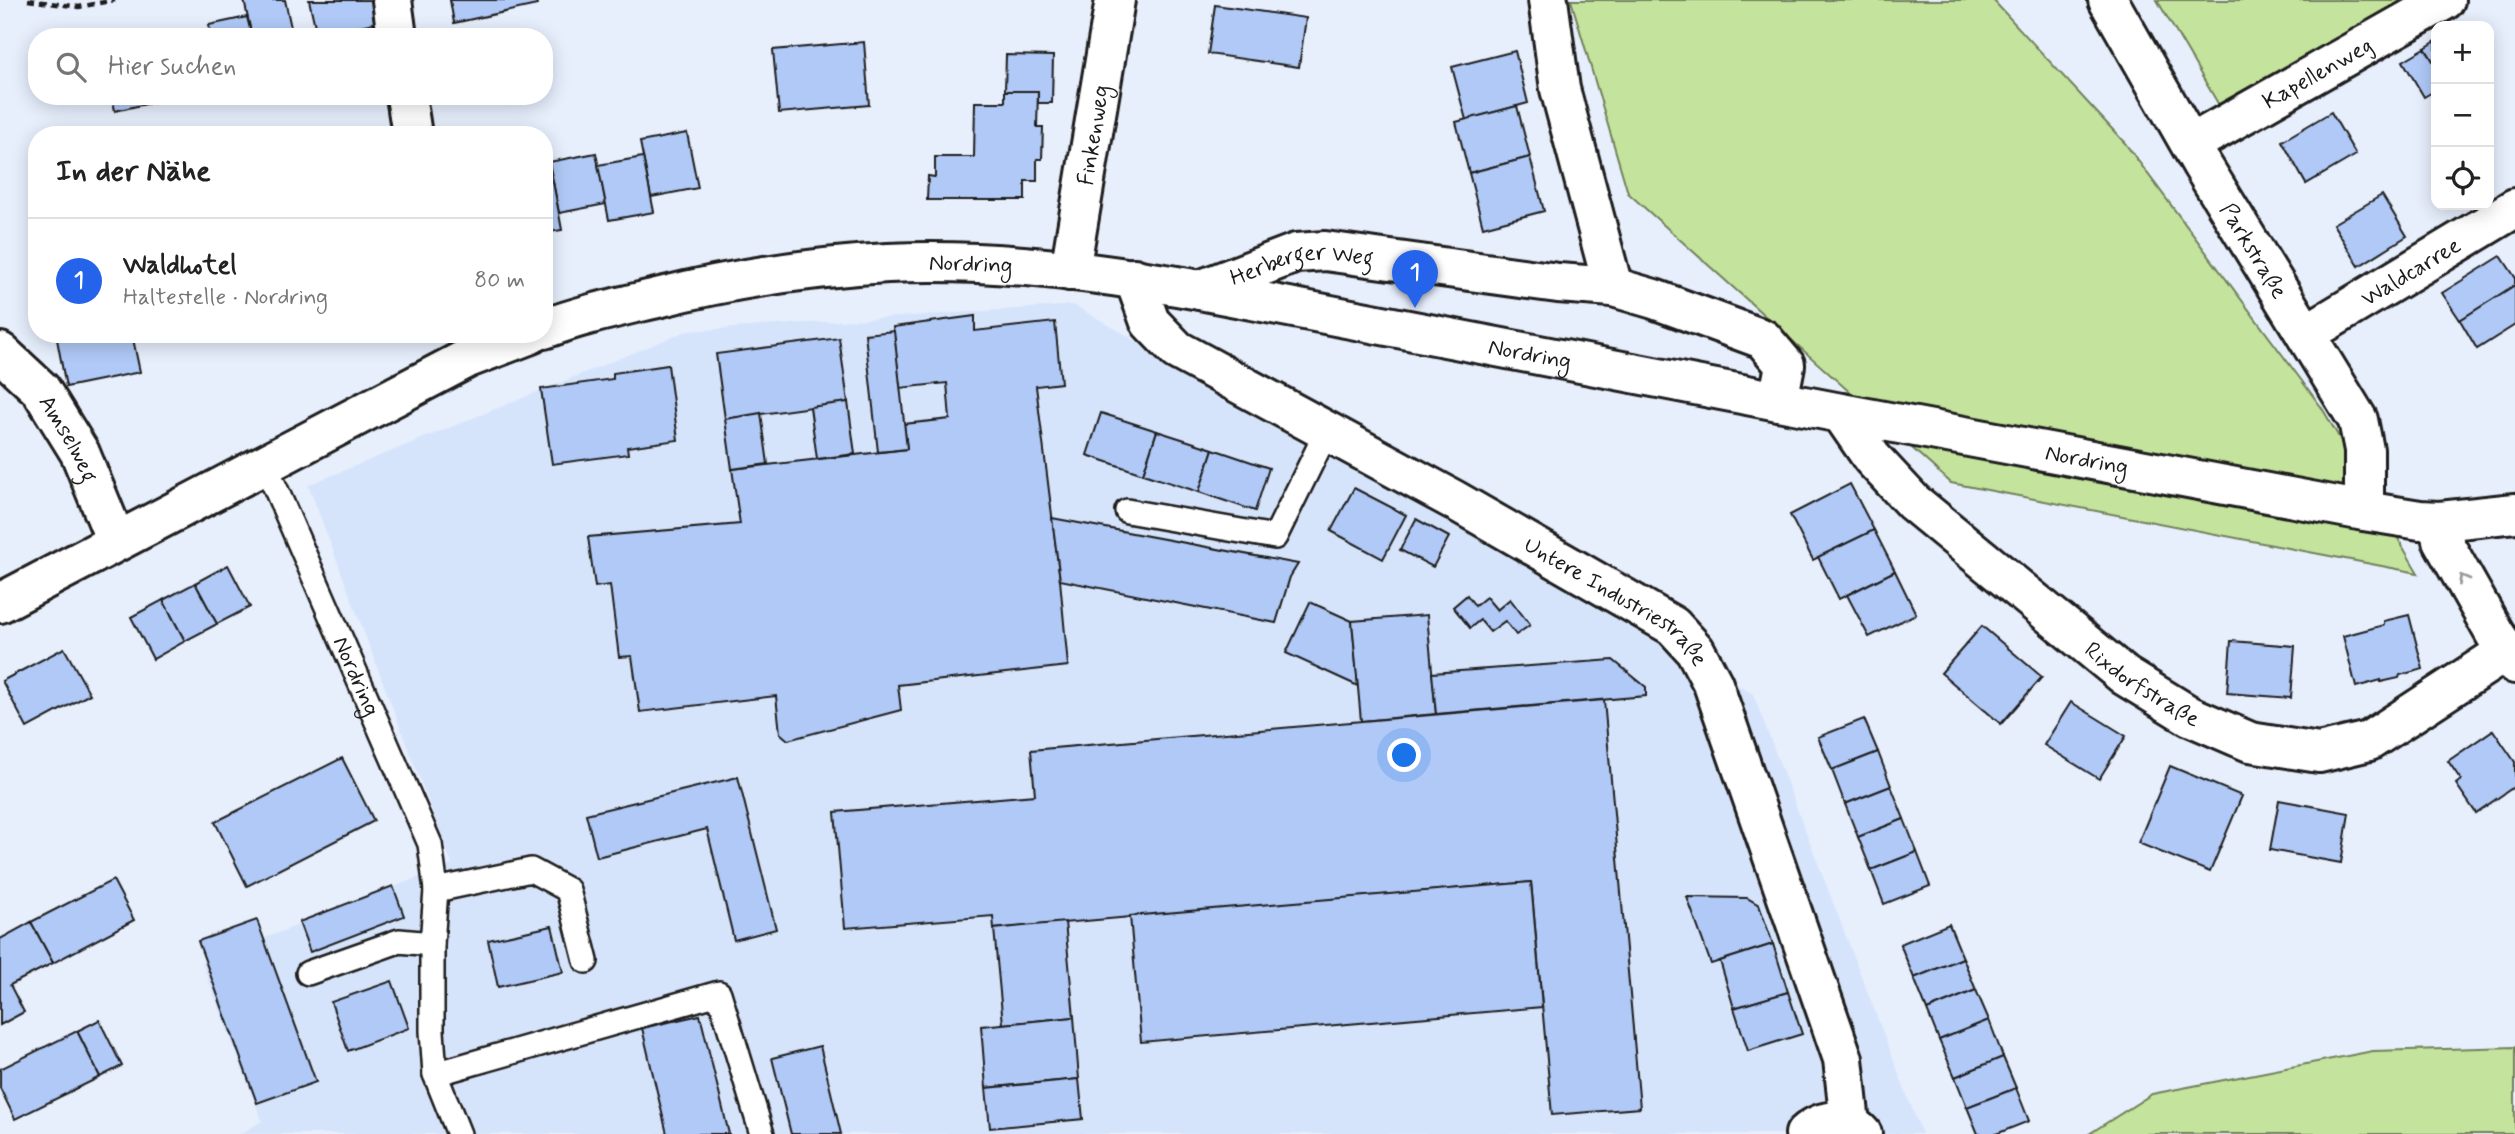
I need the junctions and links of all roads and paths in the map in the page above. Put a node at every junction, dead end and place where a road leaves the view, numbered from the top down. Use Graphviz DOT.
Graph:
graph roads {
  1 [pos="28,0"];
  2 [pos="115,0"];
  3 [pos="392,0"];
  4 [pos="1115,0"];
  5 [pos="1548,0"];
  6 [pos="2108,0"];
  7 [pos="2445,0"];
  8 [pos="396,28"];
  9 [pos="407,105"];
  10 [pos="411,126"];
  11 [pos="2191,144"];
  12 [pos="2515,208"];
  13 [pos="1070,271"];
  14 [pos="1134,278"];
  15 [pos="1613,287"];
  16 [pos="1200,290"];
  17 [pos="553,326"];
  18 [pos="2306,334"];
  19 [pos="507,343"];
  20 [pos="0,352"];
  21 [pos="1778,401"];
  22 [pos="1841,413"];
  23 [pos="1327,431"];
  24 [pos="265,464"];
  25 [pos="1127,511"];
  26 [pos="2364,511"];
  27 [pos="2515,513"];
  28 [pos="2440,521"];
  29 [pos="116,541"];
  30 [pos="0,603"];
  31 [pos="2511,658"];
  32 [pos="436,890"];
  33 [pos="432,944"];
  34 [pos="586,961"];
  35 [pos="307,973"];
  36 [pos="435,1074"];
  37 [pos="1856,1129"];
  38 [pos="459,1134"];
  39 [pos="762,1134"];
  40 [pos="1805,1134"];
  1 -- 2 [label="path"];
  3 -- 8 [label="street"];
  4 -- 13 [label="street, Finkenweg"];
  5 -- 15 [label="street"];
  6 -- 11 [label="street, Parkstraße"];
  7 -- 11 [label="street, Kapellenweg"];
  9 -- 10 [label="street"];
  11 -- 18 [label="street, Parkstraße"];
  12 -- 18 [label="street, Waldcarree"];
  13 -- 14 [label="street, Nordring"];
  13 -- 17 [label="street, Nordring"];
  14 -- 16 [label="street, Nordring"];
  14 -- 23 [label="street, Untere Industriestraße"];
  15 -- 16 [label="street, Herberger Weg"];
  15 -- 21 [label="street, Herberger Weg"];
  16 -- 21 [label="street, Nordring"];
  18 -- 26 [label="street, Parkstraße"];
  19 -- 24 [label="street"];
  20 -- 29 [label="street, Amselweg"];
  21 -- 22 [label="street, Nordring"];
  22 -- 26 [label="street, Nordring"];
  22 -- 31 [label="street, Rixdorfstraße"];
  23 -- 25 [label="lane"];
  23 -- 37 [label="street, Untere Industriestraße"];
  24 -- 29 [label="street"];
  24 -- 32 [label="lane, Nordring"];
  26 -- 28 [label="street, Nordring"];
  27 -- 28 [label="street, Nordring"];
  31 -- 28 [label="street, one-way"];
  29 -- 30 [label="street"];
  32 -- 33 [label="lane, Nordring"];
  32 -- 34 [label="lane"];
  33 -- 35 [label="lane"];
  33 -- 36 [label="lane, Nordring"];
  36 -- 38 [label="lane, Nordring"];
  36 -- 39 [label="lane"];
  37 -- 40 [label="street, Untere Industriestraße"];
}
